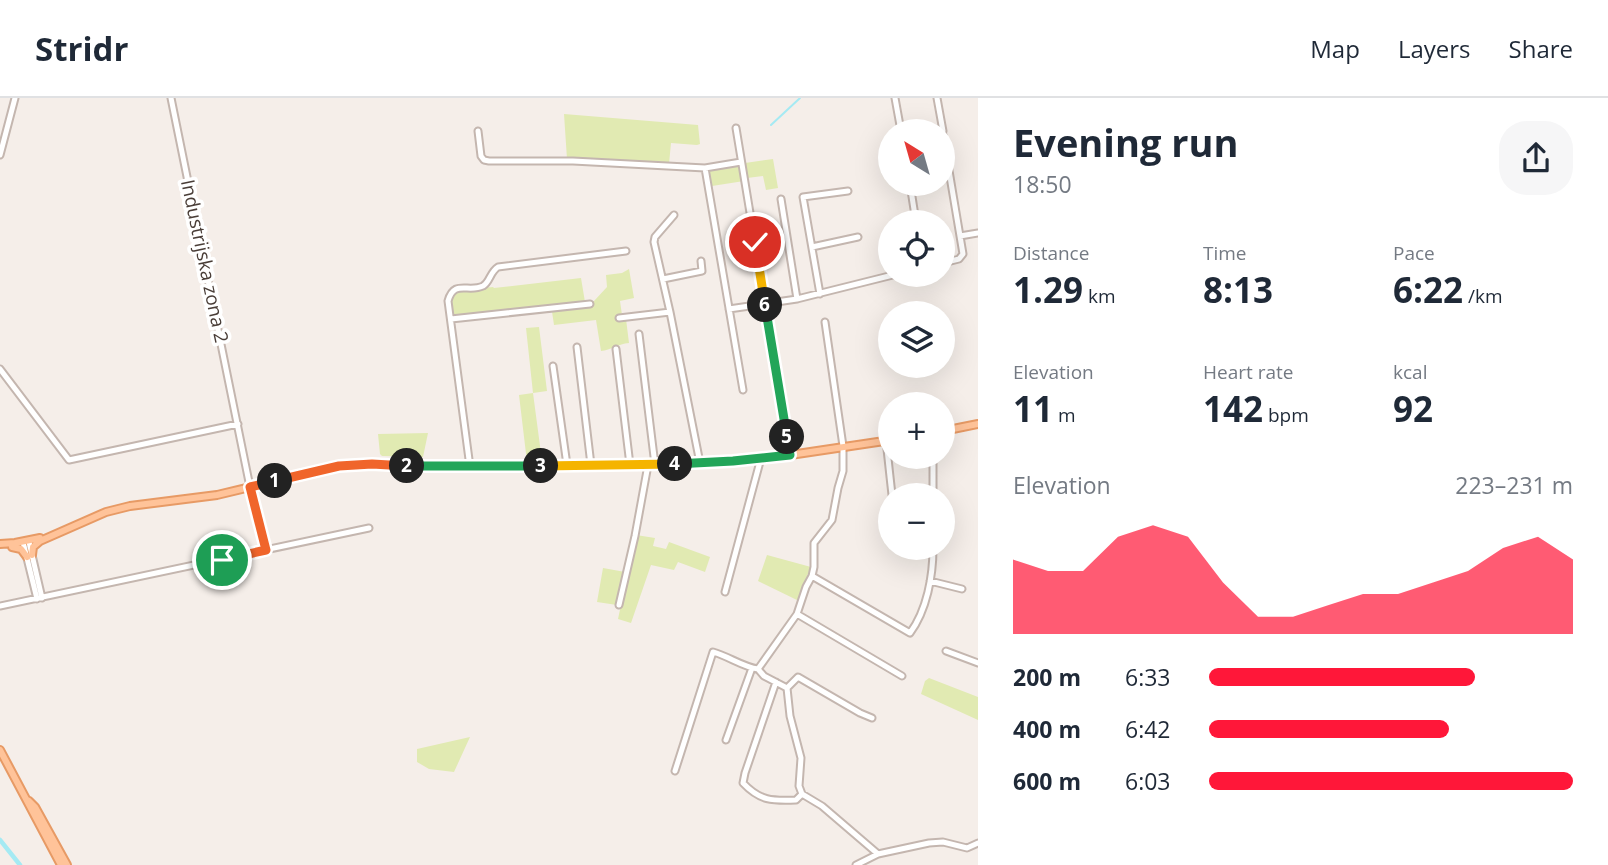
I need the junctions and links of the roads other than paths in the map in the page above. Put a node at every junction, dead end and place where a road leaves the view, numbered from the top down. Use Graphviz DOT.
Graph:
graph roads {
  1 [pos="15,98"];
  2 [pos="171,98"];
  3 [pos="895,98"];
  4 [pos="937,98"];
  5 [pos="899,119"];
  6 [pos="941,119"];
  7 [pos="736,128"];
  8 [pos="478,131"];
  9 [pos="0,155"];
  10 [pos="741,162"];
  11 [pos="705,168"];
  12 [pos="848,191"];
  13 [pos="953,196"];
  14 [pos="781,199"];
  15 [pos="674,215"];
  16 [pos="978,233"];
  17 [pos="960,236"];
  18 [pos="858,237"];
  19 [pos="812,247"];
  20 [pos="626,251"];
  21 [pos="955,259"];
  22 [pos="701,261"];
  23 [pos="663,279"];
  24 [pos="878,279"];
  25 [pos="820,293"];
  26 [pos="797,299"];
  27 [pos="590,304"];
  28 [pos="765,304"];
  29 [pos="729,309"];
  30 [pos="670,312"];
  31 [pos="619,318"];
  32 [pos="451,319"];
  33 [pos="825,322"];
  34 [pos="639,334"];
  35 [pos="576,347"];
  36 [pos="616,349"];
  37 [pos="553,366"];
  38 [pos="0,369"];
  39 [pos="743,390"];
  40 [pos="238,424"];
  41 [pos="978,424"];
  42 [pos="955,429"];
  43 [pos="878,441"];
  44 [pos="843,446"];
  45 [pos="790,455"];
  46 [pos="761,458"];
  47 [pos="700,463"];
  48 [pos="567,465"];
  49 [pos="591,465"];
  50 [pos="630,465"];
  51 [pos="651,465"];
  52 [pos="470,467"];
  53 [pos="250,487"];
  54 [pos="369,528"];
  55 [pos="55,533"];
  56 [pos="26,542"];
  57 [pos="0,544"];
  58 [pos="266,550"];
  59 [pos="29,556"];
  60 [pos="933,560"];
  61 [pos="812,576"];
  62 [pos="930,581"];
  63 [pos="962,589"];
  64 [pos="725,592"];
  65 [pos="40,599"];
  66 [pos="619,605"];
  67 [pos="0,606"];
  68 [pos="797,614"];
  69 [pos="946,651"];
  70 [pos="978,663"];
  71 [pos="755,669"];
  72 [pos="902,676"];
  73 [pos="776,682"];
  74 [pos="787,688"];
  75 [pos="872,718"];
  76 [pos="726,740"];
  77 [pos="0,750"];
  78 [pos="675,771"];
  79 [pos="802,794"];
  80 [pos="27,799"];
  81 [pos="978,843"];
  82 [pos="878,854"];
  83 [pos="61,865"];
  84 [pos="67,865"];
  85 [pos="856,865"];
  1 -- 9 [label="street"];
  2 -- 40 [label="street, Industrijska zona 2"];
  3 -- 5 [label="street"];
  4 -- 6 [label="street"];
  7 -- 10 [label="street"];
  8 -- 11 [label="street"];
  10 -- 11 [label="street"];
  10 -- 28 [label="street"];
  11 -- 29 [label="street"];
  12 -- 19 [label="street"];
  13 -- 17 [label="street"];
  14 -- 26 [label="street"];
  15 -- 23 [label="street"];
  16 -- 17 [label="street"];
  17 -- 21 [label="street"];
  18 -- 19 [label="street"];
  19 -- 25 [label="street"];
  20 -- 32 [label="street"];
  22 -- 23 [label="street"];
  23 -- 30 [label="street"];
  24 -- 25 [label="street"];
  25 -- 26 [label="street"];
  26 -- 28 [label="street"];
  27 -- 32 [label="street"];
  28 -- 29 [label="street"];
  28 -- 45 [label="street"];
  29 -- 39 [label="street"];
  30 -- 31 [label="street"];
  30 -- 47 [label="street"];
  32 -- 52 [label="street"];
  33 -- 44 [label="street"];
  34 -- 51 [label="street"];
  35 -- 49 [label="street"];
  36 -- 50 [label="street"];
  37 -- 48 [label="street"];
  38 -- 40 [label="street"];
  40 -- 53 [label="street, Industrijska zona 2"];
  41 -- 42 [label="main road"];
  43 -- 44 [label="main road"];
  44 -- 45 [label="main road"];
  44 -- 61 [label="street"];
  45 -- 46 [label="main road"];
  46 -- 47 [label="main road"];
  46 -- 64 [label="street"];
  47 -- 51 [label="main road"];
  48 -- 49 [label="main road"];
  48 -- 52 [label="main road"];
  49 -- 50 [label="main road"];
  50 -- 51 [label="main road"];
  51 -- 66 [label="street"];
  52 -- 53 [label="main road"];
  53 -- 55 [label="main road"];
  53 -- 58 [label="street, Industrijska zona 2"];
  54 -- 58 [label="street"];
  55 -- 56 [label="main road"];
  55 -- 59 [label="main road"];
  56 -- 57 [label="main road"];
  56 -- 59 [label="street"];
  57 -- 59 [label="main road"];
  58 -- 65 [label="street"];
  59 -- 65 [label="street"];
  60 -- 62 [label="street"];
  61 -- 62 [label="street"];
  61 -- 68 [label="street"];
  62 -- 63 [label="street"];
  65 -- 67 [label="street"];
  68 -- 71 [label="street"];
  68 -- 72 [label="street"];
  69 -- 70 [label="street"];
  71 -- 73 [label="street"];
  71 -- 76 [label="street"];
  71 -- 78 [label="street"];
  73 -- 74 [label="street"];
  73 -- 79 [label="street"];
  74 -- 75 [label="street"];
  74 -- 79 [label="street"];
  77 -- 80 [label="main road"];
  79 -- 82 [label="street"];
  80 -- 83 [label="main road"];
  80 -- 84 [label="main road"];
  81 -- 82 [label="street"];
  82 -- 85 [label="street"];
}
